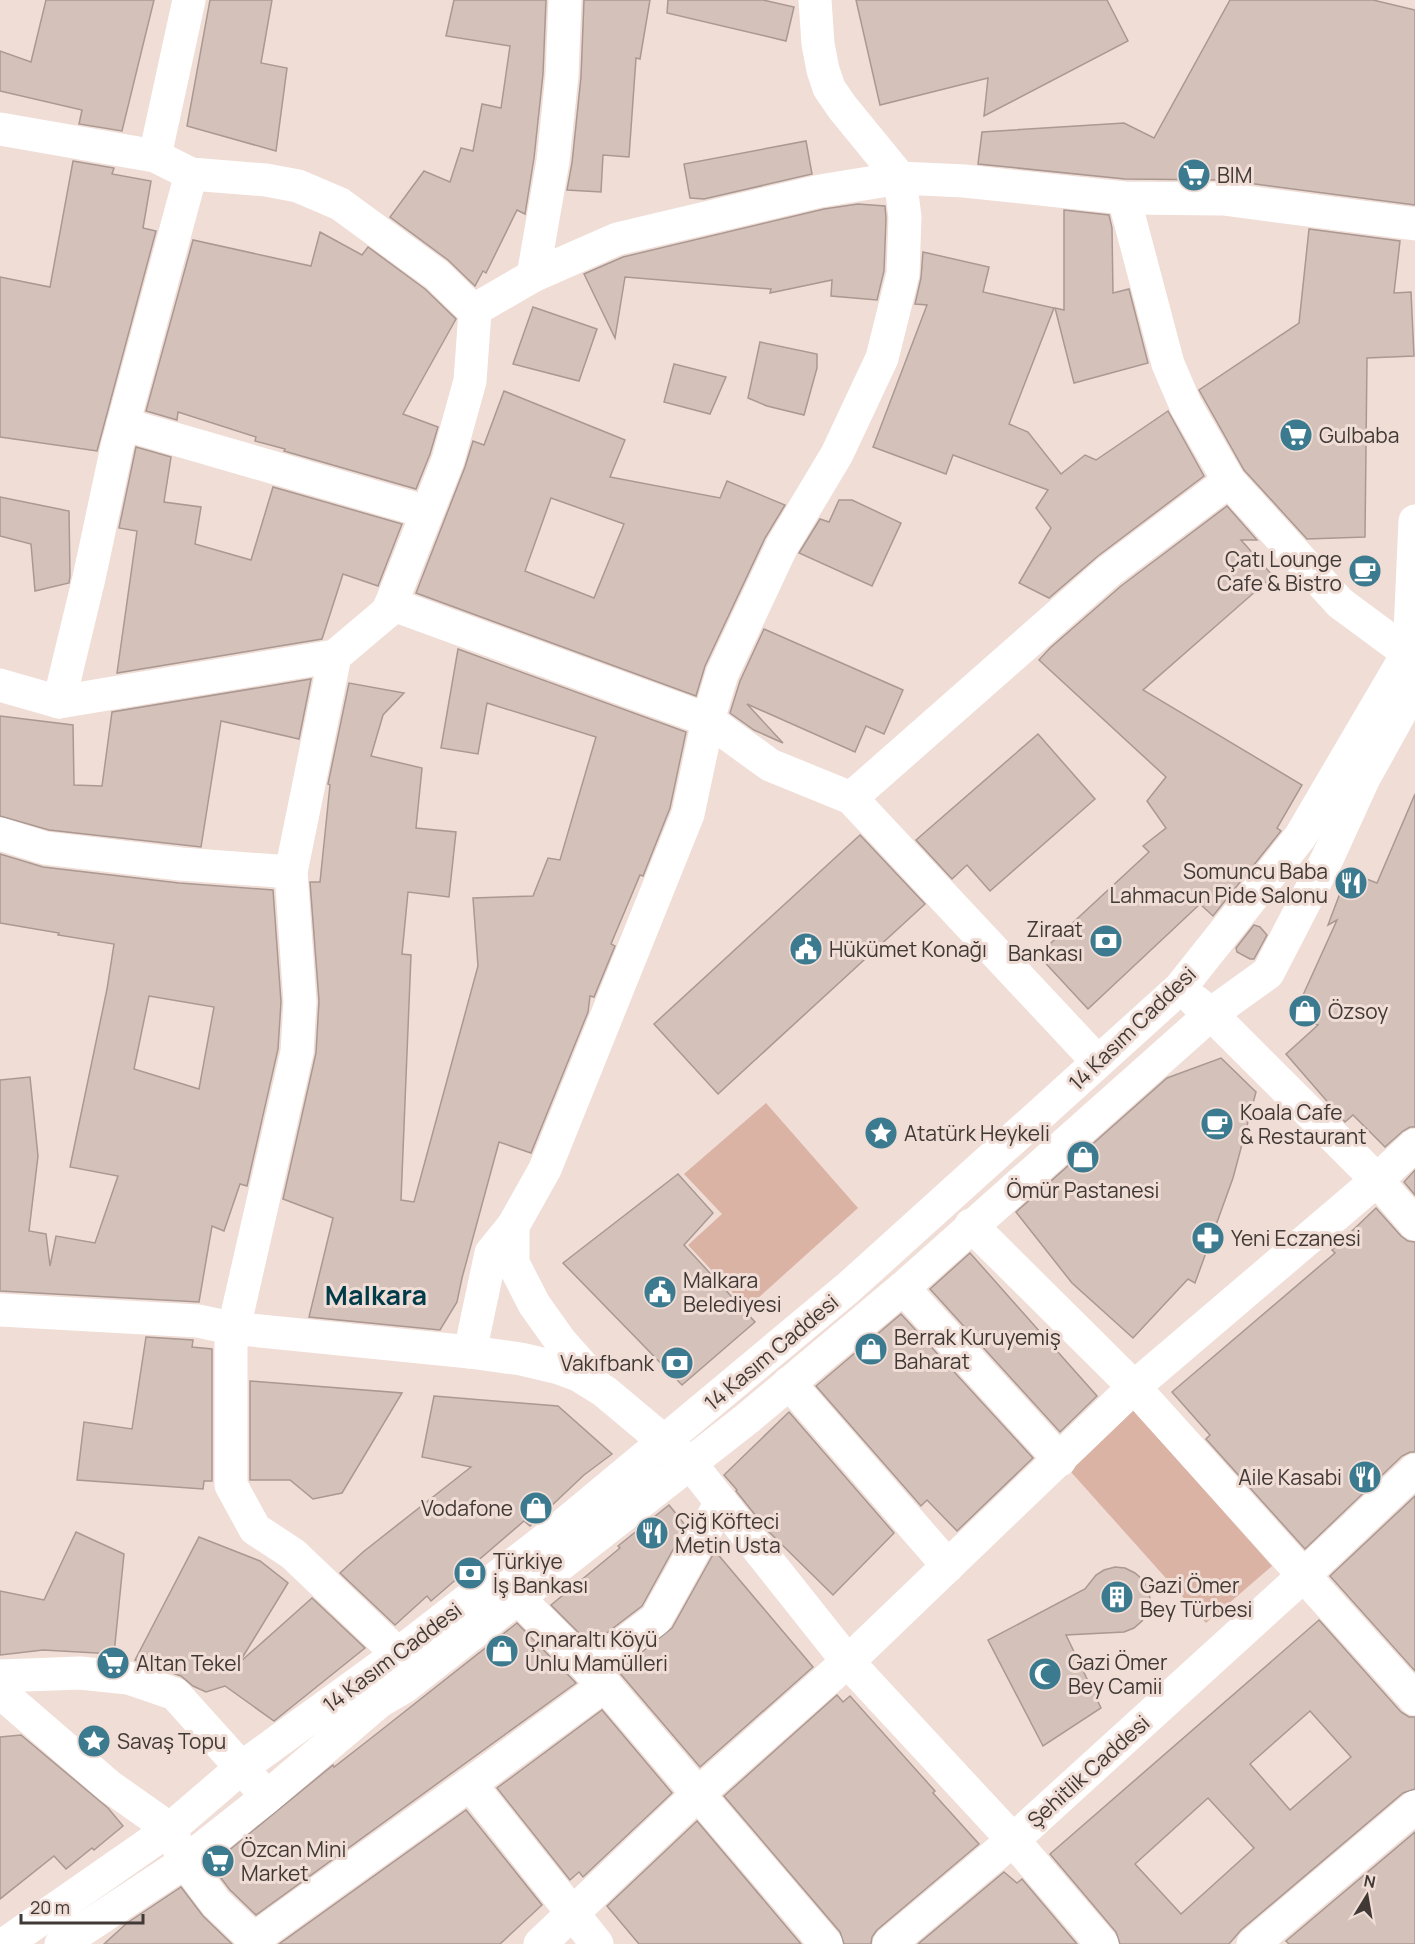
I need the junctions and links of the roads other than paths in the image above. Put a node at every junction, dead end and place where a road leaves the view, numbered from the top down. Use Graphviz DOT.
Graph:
graph roads {
  1 [pos="189,0"];
  2 [pos="565,0"];
  3 [pos="815,0"];
  4 [pos="0,129"];
  5 [pos="155,156"];
  6 [pos="191,174"];
  7 [pos="900,178"];
  8 [pos="1124,198"];
  9 [pos="1415,224"];
  10 [pos="533,276"];
  11 [pos="475,312"];
  12 [pos="123,424"];
  13 [pos="1229,481"];
  14 [pos="427,512"];
  15 [pos="1415,534"];
  16 [pos="391,603"];
  17 [pos="1412,647"];
  18 [pos="335,657"];
  19 [pos="0,685"];
  20 [pos="1415,686"];
  21 [pos="60,702"];
  22 [pos="708,720"];
  23 [pos="851,798"];
  24 [pos="0,834"];
  25 [pos="291,872"];
  26 [pos="1180,988"];
  27 [pos="1211,1014"];
  28 [pos="1098,1062"];
  29 [pos="1415,1145"];
  30 [pos="1377,1180"];
  31 [pos="1415,1224"];
  32 [pos="971,1225"];
  33 [pos="513,1226"];
  34 [pos="903,1288"];
  35 [pos="0,1310"];
  36 [pos="232,1328"];
  37 [pos="470,1352"];
  38 [pos="789,1383"];
  39 [pos="1134,1388"];
  40 [pos="604,1391"];
  41 [pos="665,1441"];
  42 [pos="1059,1460"];
  43 [pos="690,1463"];
  44 [pos="1415,1470"];
  45 [pos="722,1502"];
  46 [pos="948,1566"];
  47 [pos="1303,1576"];
  48 [pos="519,1599"];
  49 [pos="398,1654"];
  50 [pos="848,1662"];
  51 [pos="0,1676"];
  52 [pos="597,1678"];
  53 [pos="0,1692"];
  54 [pos="1415,1699"];
  55 [pos="241,1768"];
  56 [pos="470,1784"];
  57 [pos="698,1794"];
  58 [pos="267,1797"];
  59 [pos="1415,1806"];
  60 [pos="170,1829"];
  61 [pos="1013,1840"];
  62 [pos="185,1862"];
  63 [pos="573,1914"];
  64 [pos="257,1942"];
  65 [pos="5,1944"];
  66 [pos="61,1944"];
  67 [pos="540,1944"];
  68 [pos="597,1944"];
  69 [pos="826,1944"];
  70 [pos="889,1944"];
  71 [pos="1102,1944"];
  72 [pos="1253,1944"];
  1 -- 5 [label="street"];
  2 -- 10 [label="street"];
  3 -- 7 [label="street"];
  4 -- 5 [label="street"];
  5 -- 6 [label="street"];
  6 -- 11 [label="street"];
  6 -- 12 [label="street"];
  7 -- 8 [label="street"];
  7 -- 10 [label="street"];
  7 -- 22 [label="street"];
  8 -- 9 [label="street"];
  8 -- 13 [label="street"];
  10 -- 11 [label="street"];
  11 -- 14 [label="street"];
  12 -- 14 [label="street"];
  12 -- 21 [label="street"];
  13 -- 17 [label="street"];
  13 -- 23 [label="street"];
  14 -- 16 [label="street"];
  15 -- 17 [label="street"];
  16 -- 18 [label="street"];
  16 -- 22 [label="street"];
  17 -- 26 [label="street, 14 Kasım Caddesi"];
  18 -- 21 [label="street"];
  18 -- 25 [label="street"];
  19 -- 21 [label="street"];
  20 -- 27 [label="street, 14 Kasım Caddesi"];
  22 -- 23 [label="street"];
  22 -- 33 [label="street"];
  23 -- 28 [label="street"];
  24 -- 25 [label="street"];
  25 -- 36 [label="street"];
  26 -- 27 [label="street"];
  26 -- 28 [label="street, 14 Kasım Caddesi"];
  27 -- 30 [label="street"];
  27 -- 32 [label="street, 14 Kasım Caddesi"];
  28 -- 41 [label="street, 14 Kasım Caddesi"];
  29 -- 30 [label="street"];
  30 -- 31 [label="street"];
  30 -- 39 [label="street"];
  32 -- 34 [label="street, 14 Kasım Caddesi"];
  32 -- 39 [label="street"];
  33 -- 37 [label="street"];
  33 -- 40 [label="street"];
  34 -- 38 [label="street, 14 Kasım Caddesi"];
  34 -- 42 [label="street"];
  35 -- 36 [label="street"];
  36 -- 37 [label="street"];
  36 -- 49 [label="street"];
  37 -- 40 [label="street"];
  38 -- 43 [label="street, 14 Kasım Caddesi"];
  38 -- 46 [label="street"];
  39 -- 42 [label="street"];
  39 -- 47 [label="street"];
  40 -- 41 [label="street"];
  41 -- 43 [label="street"];
  41 -- 49 [label="street, 14 Kasım Caddesi"];
  42 -- 46 [label="street"];
  43 -- 45 [label="street"];
  43 -- 48 [label="street, 14 Kasım Caddesi"];
  44 -- 47 [label="street, Şehitlik Caddesi"];
  45 -- 50 [label="street"];
  45 -- 52 [label="street"];
  46 -- 50 [label="street"];
  47 -- 54 [label="street"];
  47 -- 61 [label="street, Şehitlik Caddesi"];
  48 -- 52 [label="street"];
  48 -- 58 [label="street, 14 Kasım Caddesi"];
  49 -- 55 [label="street, 14 Kasım Caddesi"];
  50 -- 57 [label="street"];
  50 -- 61 [label="street"];
  51 -- 55 [label="street"];
  52 -- 56 [label="street"];
  52 -- 57 [label="street"];
  53 -- 60 [label="street"];
  55 -- 58 [label="street"];
  55 -- 60 [label="street, 14 Kasım Caddesi"];
  56 -- 63 [label="street"];
  56 -- 64 [label="street"];
  57 -- 63 [label="street"];
  57 -- 69 [label="street"];
  58 -- 62 [label="street, 14 Kasım Caddesi"];
  59 -- 72 [label="street"];
  60 -- 62 [label="street"];
  60 -- 65 [label="street, 14 Kasım Caddesi"];
  61 -- 70 [label="street, Şehitlik Caddesi"];
  61 -- 71 [label="street"];
  62 -- 64 [label="street"];
  62 -- 66 [label="street, 14 Kasım Caddesi"];
  63 -- 67 [label="street"];
  63 -- 68 [label="street"];
}
